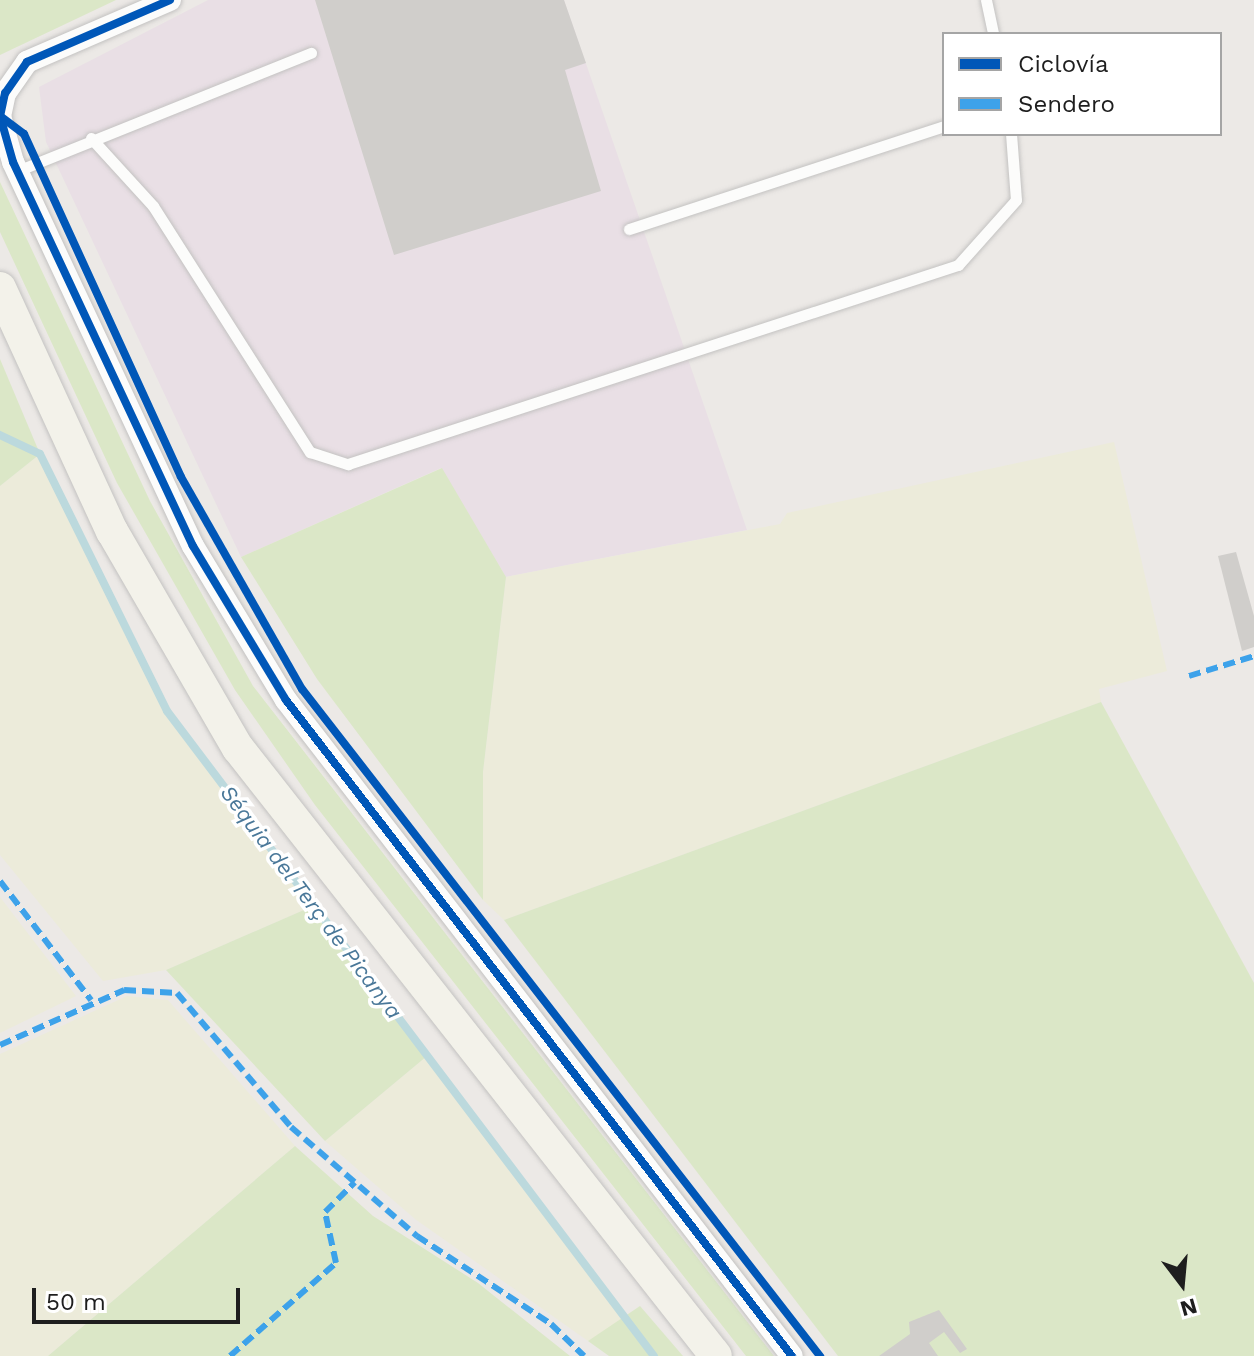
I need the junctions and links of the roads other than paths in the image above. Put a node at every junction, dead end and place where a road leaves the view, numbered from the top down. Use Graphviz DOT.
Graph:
graph roads {
  1 [pos="170,0"];
  2 [pos="986,0"];
  3 [pos="993,32"];
  4 [pos="311,53"];
  5 [pos="942,127"];
  6 [pos="1011,136"];
  7 [pos="91,138"];
  8 [pos="17,171"];
  9 [pos="629,229"];
  10 [pos="0,288"];
  11 [pos="716,1356"];
  12 [pos="792,1356"];
  1 -- 8 [label="street"];
  2 -- 3 [label="lane"];
  4 -- 7 [label="lane"];
  5 -- 9 [label="lane"];
  6 -- 7 [label="lane"];
  7 -- 8 [label="lane"];
  8 -- 12 [label="street"];
  10 -- 11 [label="main road"];
}
